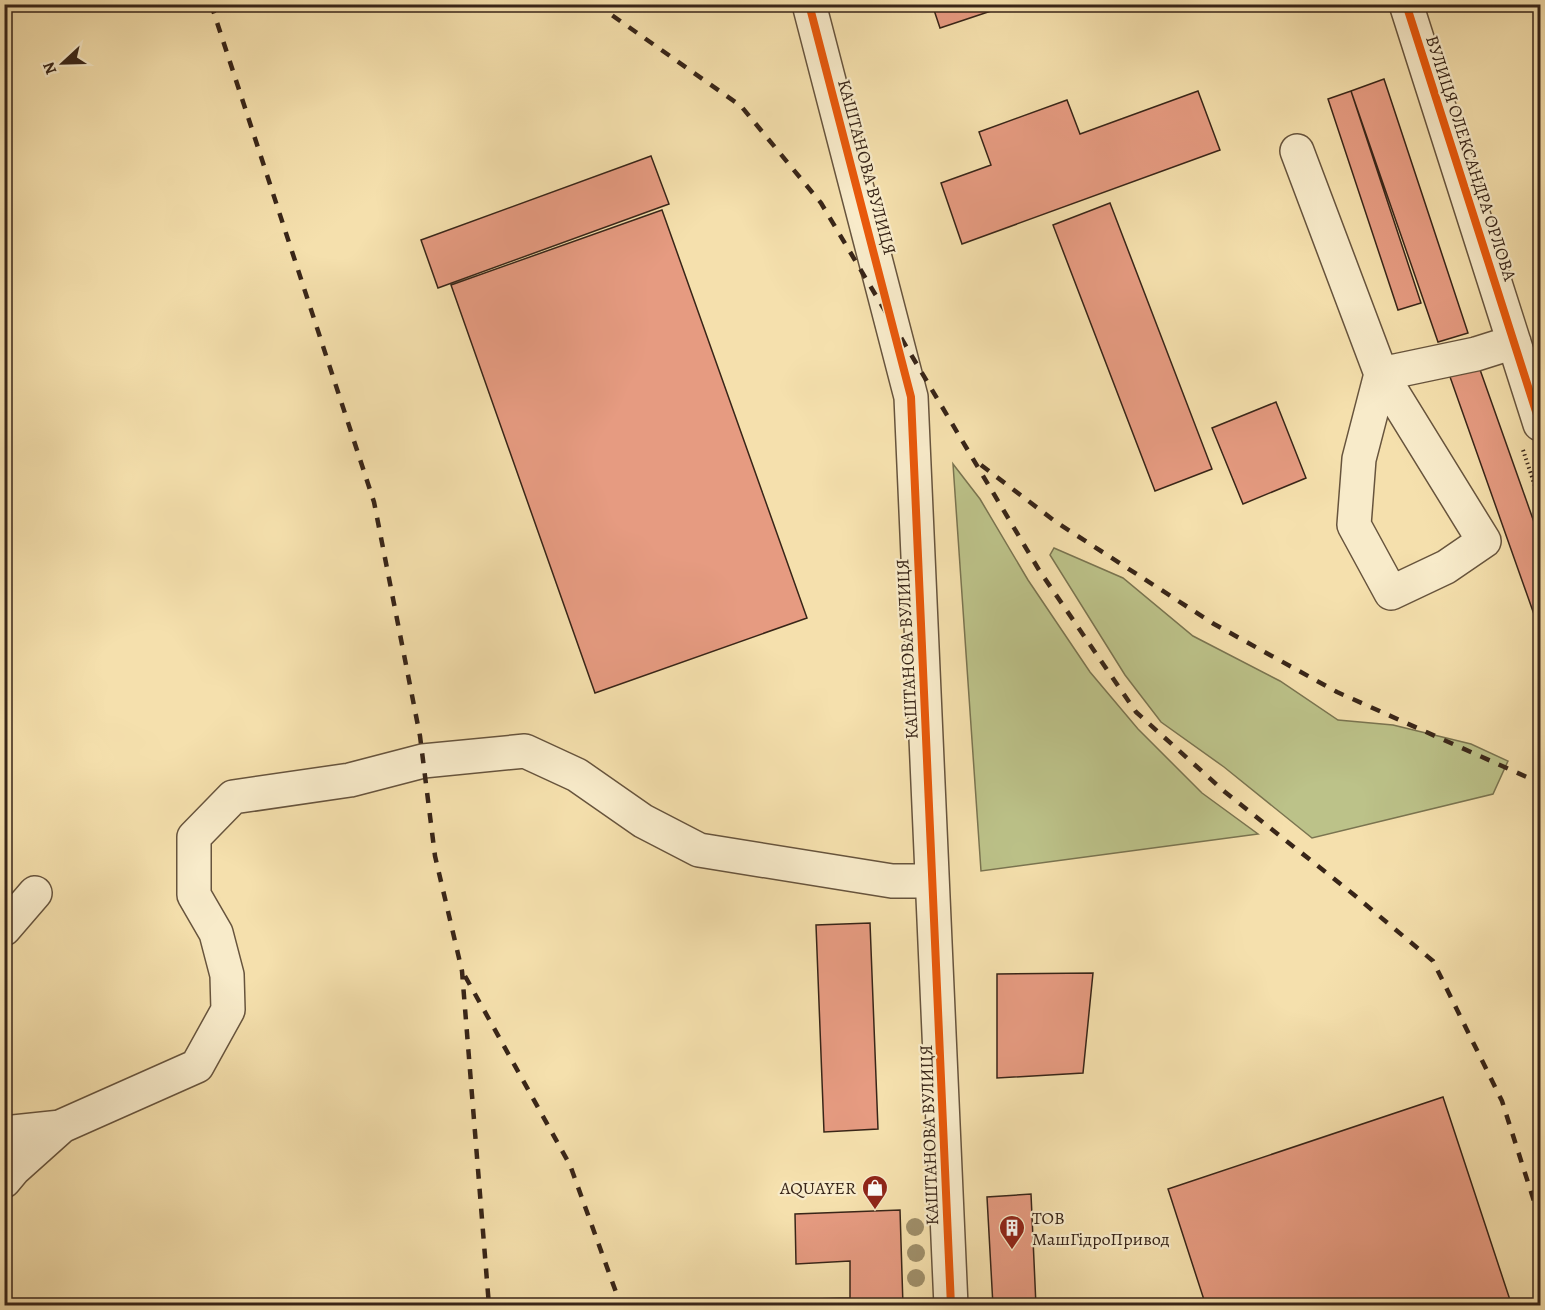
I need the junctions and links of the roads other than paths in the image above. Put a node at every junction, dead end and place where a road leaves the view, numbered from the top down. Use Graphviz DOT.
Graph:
graph roads {
  1 [pos="809,4"];
  2 [pos="1406,4"];
  3 [pos="1296,151"];
  4 [pos="1514,342"];
  5 [pos="1381,374"];
  6 [pos="1540,424"];
  7 [pos="932,881"];
  8 [pos="35,893"];
  9 [pos="4,929"];
  10 [pos="61,1127"];
  11 [pos="4,1133"];
  12 [pos="4,1181"];
  13 [pos="951,1305"];
  1 -- 7 [label="street, КАШТАНОВА ВУЛИЦЯ"];
  2 -- 4 [label="street, ВУЛИЦЯ ОЛЕКСАНДРА ОРЛОВА"];
  3 -- 5 [label="street"];
  4 -- 5 [label="street"];
  4 -- 6 [label="street, ВУЛИЦЯ ОЛЕКСАНДРА ОРЛОВА"];
  5 -- 5 [label="street"];
  7 -- 10 [label="street"];
  7 -- 13 [label="street, КАШТАНОВА ВУЛИЦЯ"];
  8 -- 9 [label="street"];
  10 -- 11 [label="street"];
  10 -- 12 [label="street"];
}
